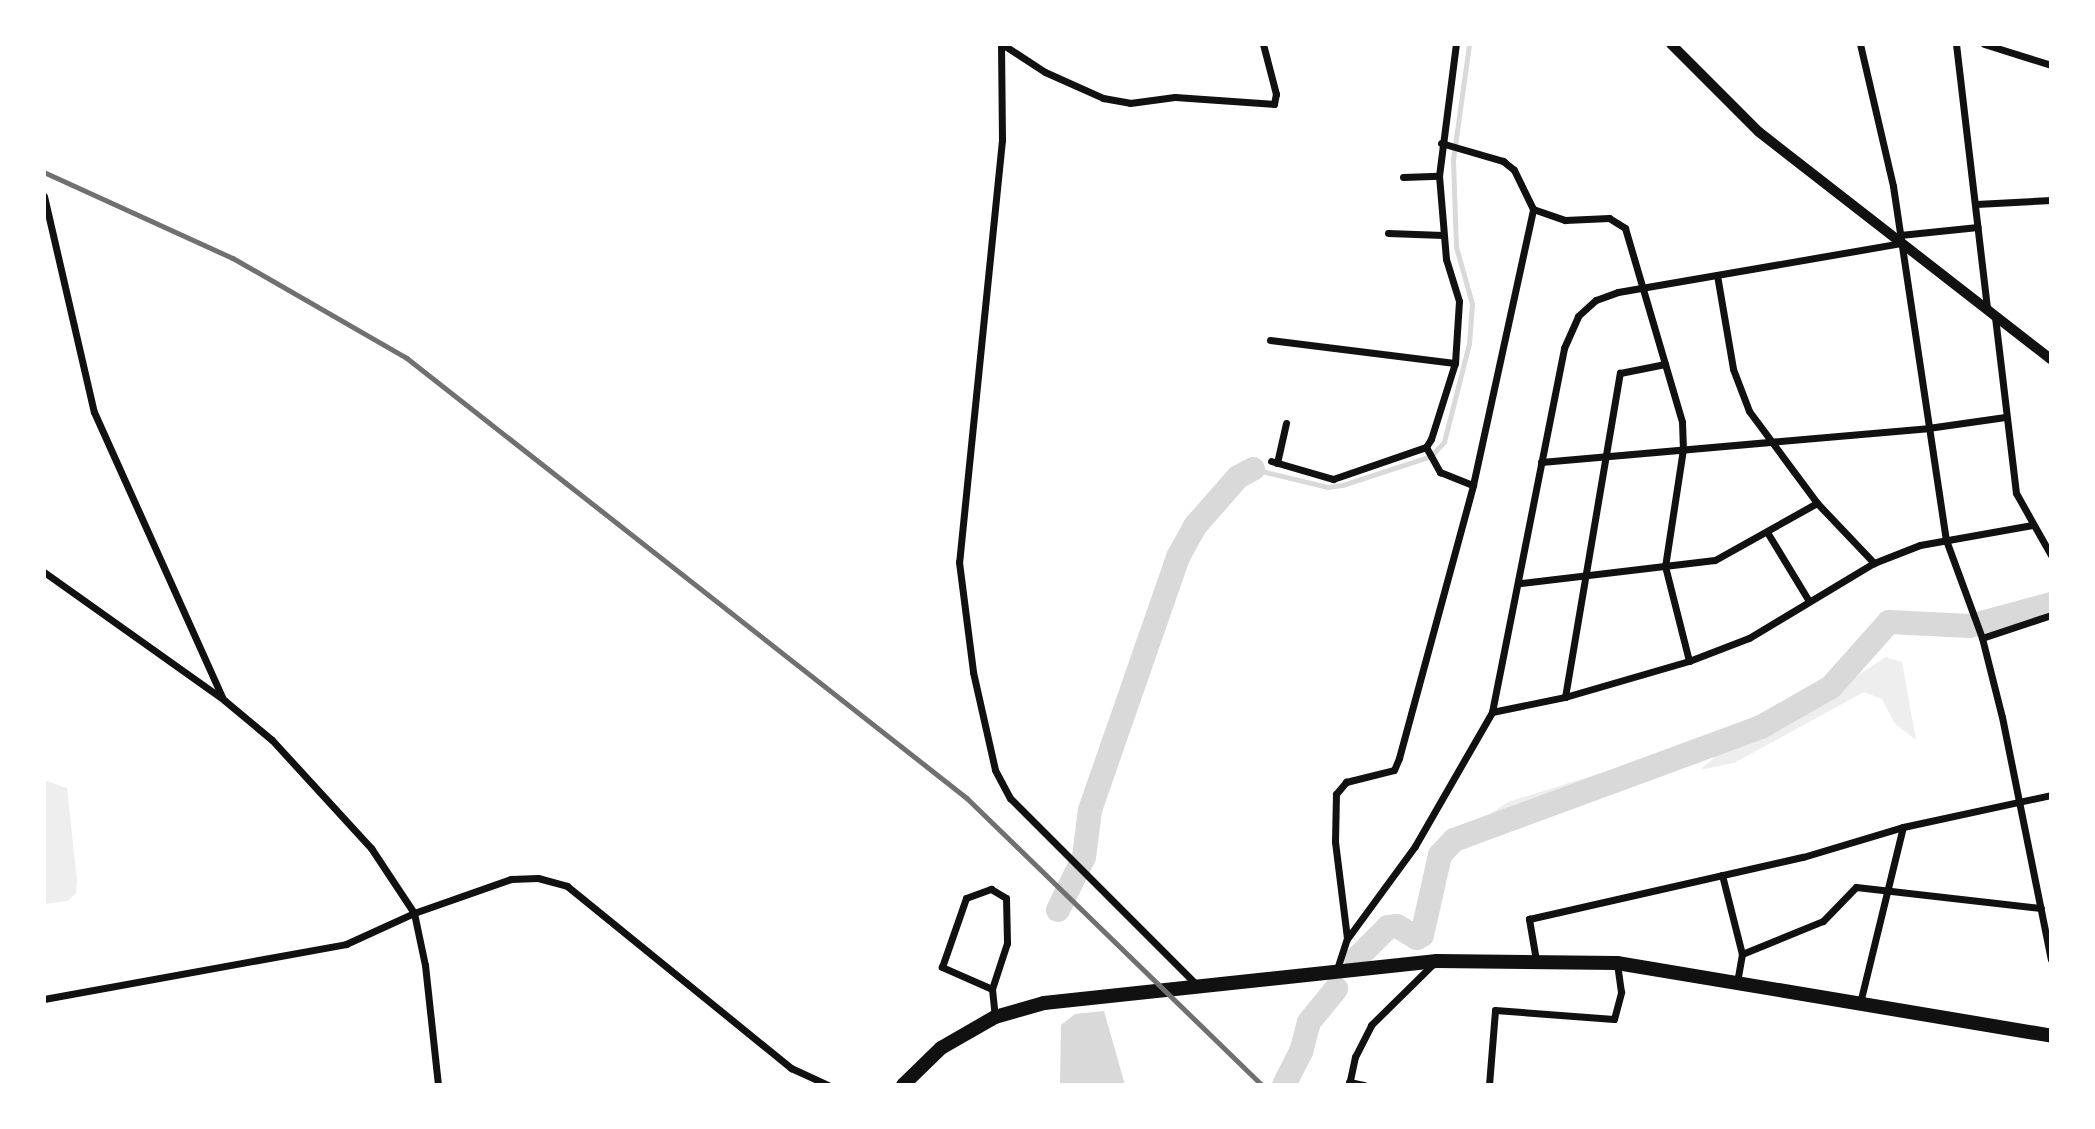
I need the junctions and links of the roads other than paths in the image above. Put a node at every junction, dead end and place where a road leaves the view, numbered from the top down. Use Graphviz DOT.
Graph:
graph roads {
  1 [pos="1001,44"];
  2 [pos="1263,44"];
  3 [pos="1455,44"];
  4 [pos="1671,44"];
  5 [pos="1860,44"];
  6 [pos="1956,44"];
  7 [pos="1984,44"];
  8 [pos="2051,65"];
  9 [pos="1444,143"];
  10 [pos="1439,176"];
  11 [pos="1403,177"];
  12 [pos="44,196"];
  13 [pos="2051,200"];
  14 [pos="1976,204"];
  15 [pos="1533,209"];
  16 [pos="1978,227"];
  17 [pos="1388,233"];
  18 [pos="1443,234"];
  19 [pos="1900,239"];
  20 [pos="1717,275"];
  21 [pos="1642,286"];
  22 [pos="1991,313"];
  23 [pos="1270,340"];
  24 [pos="2051,359"];
  25 [pos="1455,363"];
  26 [pos="1665,364"];
  27 [pos="2005,417"];
  28 [pos="1286,423"];
  29 [pos="1928,428"];
  30 [pos="1772,440"];
  31 [pos="1427,449"];
  32 [pos="1683,449"];
  33 [pos="1604,456"];
  34 [pos="1541,462"];
  35 [pos="1474,485"];
  36 [pos="1817,503"];
  37 [pos="2032,525"];
  38 [pos="1767,532"];
  39 [pos="1945,540"];
  40 [pos="2051,555"];
  41 [pos="1874,563"];
  42 [pos="1665,566"];
  43 [pos="44,572"];
  44 [pos="1585,577"];
  45 [pos="1521,583"];
  46 [pos="1809,601"];
  47 [pos="2051,615"];
  48 [pos="1982,638"];
  49 [pos="1689,661"];
  50 [pos="1565,697"];
  51 [pos="224,701"];
  52 [pos="1492,712"];
  53 [pos="2051,795"];
  54 [pos="2020,801"];
  55 [pos="1903,827"];
  56 [pos="1722,875"];
  57 [pos="1887,892"];
  58 [pos="2041,908"];
  59 [pos="414,913"];
  60 [pos="1347,939"];
  61 [pos="1742,954"];
  62 [pos="2051,959"];
  63 [pos="1536,960"];
  64 [pos="1437,961"];
  65 [pos="1617,963"];
  66 [pos="1337,969"];
  67 [pos="1737,982"];
  68 [pos="1197,985"];
  69 [pos="992,989"];
  70 [pos="44,999"];
  71 [pos="1860,1003"];
  72 [pos="995,1017"];
  73 [pos="2051,1037"];
  74 [pos="1349,1084"];
  75 [pos="438,1085"];
  76 [pos="828,1085"];
  77 [pos="903,1085"];
  78 [pos="1364,1085"];
  79 [pos="1489,1085"];
  1 -- 2 [label="street"];
  1 -- 68 [label="street"];
  3 -- 9 [label="street"];
  4 -- 19 [label="street"];
  5 -- 19 [label="street"];
  6 -- 14 [label="street"];
  7 -- 8 [label="street"];
  9 -- 10 [label="street"];
  9 -- 15 [label="street"];
  10 -- 11 [label="street"];
  10 -- 18 [label="street"];
  12 -- 51 [label="street"];
  13 -- 14 [label="street"];
  14 -- 16 [label="street"];
  15 -- 21 [label="street"];
  15 -- 35 [label="street"];
  16 -- 19 [label="street"];
  16 -- 22 [label="street"];
  17 -- 18 [label="street"];
  18 -- 25 [label="street"];
  19 -- 20 [label="street"];
  19 -- 22 [label="street"];
  19 -- 29 [label="street"];
  20 -- 21 [label="street"];
  20 -- 30 [label="street"];
  21 -- 26 [label="street"];
  21 -- 34 [label="street"];
  22 -- 24 [label="street"];
  22 -- 27 [label="street"];
  23 -- 25 [label="street"];
  25 -- 31 [label="street"];
  26 -- 32 [label="street"];
  26 -- 33 [label="street"];
  27 -- 29 [label="street"];
  27 -- 37 [label="street"];
  28 -- 31 [label="street"];
  29 -- 30 [label="street"];
  29 -- 39 [label="street"];
  30 -- 32 [label="street"];
  30 -- 36 [label="street"];
  31 -- 35 [label="street"];
  32 -- 33 [label="street"];
  32 -- 42 [label="street"];
  33 -- 34 [label="street"];
  33 -- 44 [label="street"];
  34 -- 45 [label="street"];
  35 -- 60 [label="street"];
  36 -- 38 [label="street"];
  36 -- 41 [label="street"];
  37 -- 39 [label="street"];
  37 -- 40 [label="street"];
  38 -- 42 [label="street"];
  38 -- 46 [label="street"];
  39 -- 41 [label="street"];
  39 -- 48 [label="street"];
  41 -- 46 [label="street"];
  42 -- 44 [label="street"];
  42 -- 49 [label="street"];
  43 -- 51 [label="street"];
  44 -- 45 [label="street"];
  44 -- 50 [label="street"];
  45 -- 52 [label="street"];
  46 -- 49 [label="street"];
  47 -- 48 [label="street"];
  48 -- 54 [label="street"];
  49 -- 50 [label="street"];
  50 -- 52 [label="street"];
  51 -- 59 [label="street"];
  52 -- 60 [label="street"];
  53 -- 54 [label="street"];
  54 -- 55 [label="street"];
  54 -- 58 [label="street"];
  55 -- 56 [label="street"];
  55 -- 57 [label="street"];
  56 -- 61 [label="street"];
  56 -- 63 [label="street"];
  57 -- 58 [label="street"];
  57 -- 61 [label="street"];
  57 -- 71 [label="street"];
  58 -- 62 [label="street"];
  59 -- 70 [label="street"];
  59 -- 75 [label="street"];
  59 -- 76 [label="street"];
  60 -- 66 [label="street"];
  61 -- 67 [label="street"];
  63 -- 64 [label="main road"];
  63 -- 65 [label="main road"];
  64 -- 66 [label="main road"];
  64 -- 74 [label="street"];
  65 -- 67 [label="main road"];
  65 -- 79 [label="street"];
  66 -- 68 [label="main road"];
  67 -- 71 [label="main road"];
  68 -- 72 [label="main road"];
  69 -- 69 [label="street"];
  69 -- 72 [label="street"];
  71 -- 73 [label="main road"];
  72 -- 77 [label="main road"];
  74 -- 78 [label="street"];
}
